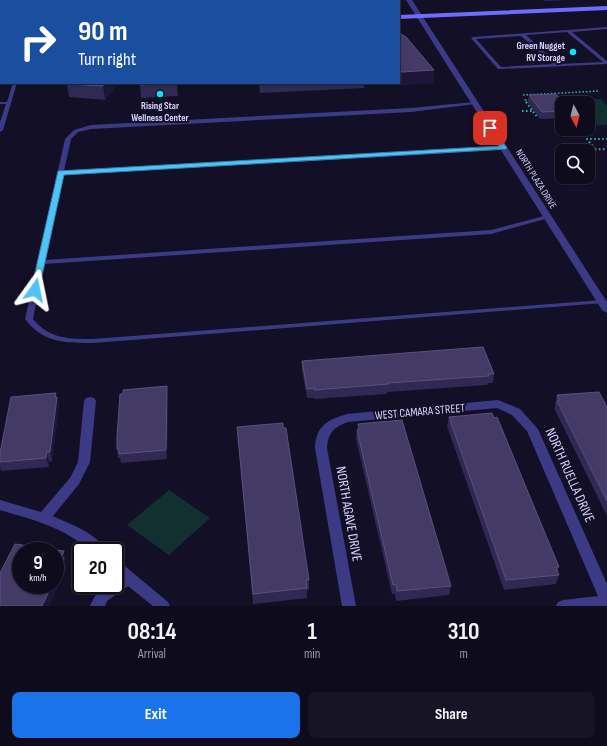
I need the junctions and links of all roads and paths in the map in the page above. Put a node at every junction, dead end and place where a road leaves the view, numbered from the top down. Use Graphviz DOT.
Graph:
graph roads {
  1 [pos="409,0"];
  2 [pos="607,8"];
  3 [pos="420,16"];
  4 [pos="400,17"];
  5 [pos="607,28"];
  6 [pos="568,30"];
  7 [pos="522,34"];
  8 [pos="607,63"];
  9 [pos="557,65"];
  10 [pos="14,84"];
  11 [pos="600,91"];
  12 [pos="548,93"];
  13 [pos="523,95"];
  14 [pos="552,99"];
  15 [pos="532,100"];
  16 [pos="0,103"];
  17 [pos="8,103"];
  18 [pos="474,103"];
  19 [pos="522,111"];
  20 [pos="532,111"];
  21 [pos="538,118"];
  22 [pos="0,130"];
  23 [pos="607,139"];
  24 [pos="591,144"];
  25 [pos="503,148"];
  26 [pos="595,149"];
  27 [pos="607,149"];
  28 [pos="61,173"];
  29 [pos="547,217"];
  30 [pos="41,262"];
  31 [pos="602,302"];
  32 [pos="607,310"];
  33 [pos="90,401"];
  34 [pos="516,412"];
  35 [pos="325,429"];
  36 [pos="0,505"];
  37 [pos="44,518"];
  38 [pos="89,542"];
  39 [pos="124,574"];
  40 [pos="128,578"];
  41 [pos="607,600"];
  42 [pos="97,606"];
  43 [pos="163,606"];
  44 [pos="349,606"];
  45 [pos="563,606"];
  1 -- 3 [label="street, NORTH PLAZA DRIVE"];
  2 -- 3 [label="main road"];
  3 -- 4 [label="main road"];
  3 -- 18 [label="street, NORTH PLAZA DRIVE"];
  5 -- 6 [label="lane"];
  6 -- 7 [label="lane"];
  6 -- 8 [label="lane"];
  7 -- 9 [label="lane"];
  7 -- 9 [label="lane"];
  8 -- 9 [label="lane"];
  10 -- 17 [label="lane"];
  11 -- 12 [label="path"];
  12 -- 13 [label="path"];
  12 -- 14 [label="path"];
  15 -- 20 [label="path"];
  16 -- 17 [label="lane"];
  17 -- 22 [label="lane"];
  18 -- 25 [label="street, NORTH PLAZA DRIVE"];
  18 -- 28 [label="lane"];
  19 -- 20 [label="path"];
  20 -- 21 [label="path"];
  23 -- 24 [label="path"];
  25 -- 28 [label="lane"];
  25 -- 29 [label="street, NORTH PLAZA DRIVE"];
  26 -- 27 [label="path"];
  28 -- 30 [label="lane"];
  29 -- 30 [label="lane"];
  29 -- 31 [label="street, NORTH PLAZA DRIVE"];
  30 -- 31 [label="lane"];
  31 -- 32 [label="street, NORTH PLAZA DRIVE"];
  33 -- 37 [label="street"];
  34 -- 35 [label="street, WEST CAMARA STREET"];
  34 -- 41 [label="street, NORTH RUELLA DRIVE"];
  35 -- 44 [label="street, NORTH AGAVE DRIVE"];
  36 -- 37 [label="street"];
  37 -- 38 [label="street"];
  39 -- 40 [label="street"];
  40 -- 42 [label="street"];
  40 -- 43 [label="street"];
  41 -- 45 [label="street"];
}
